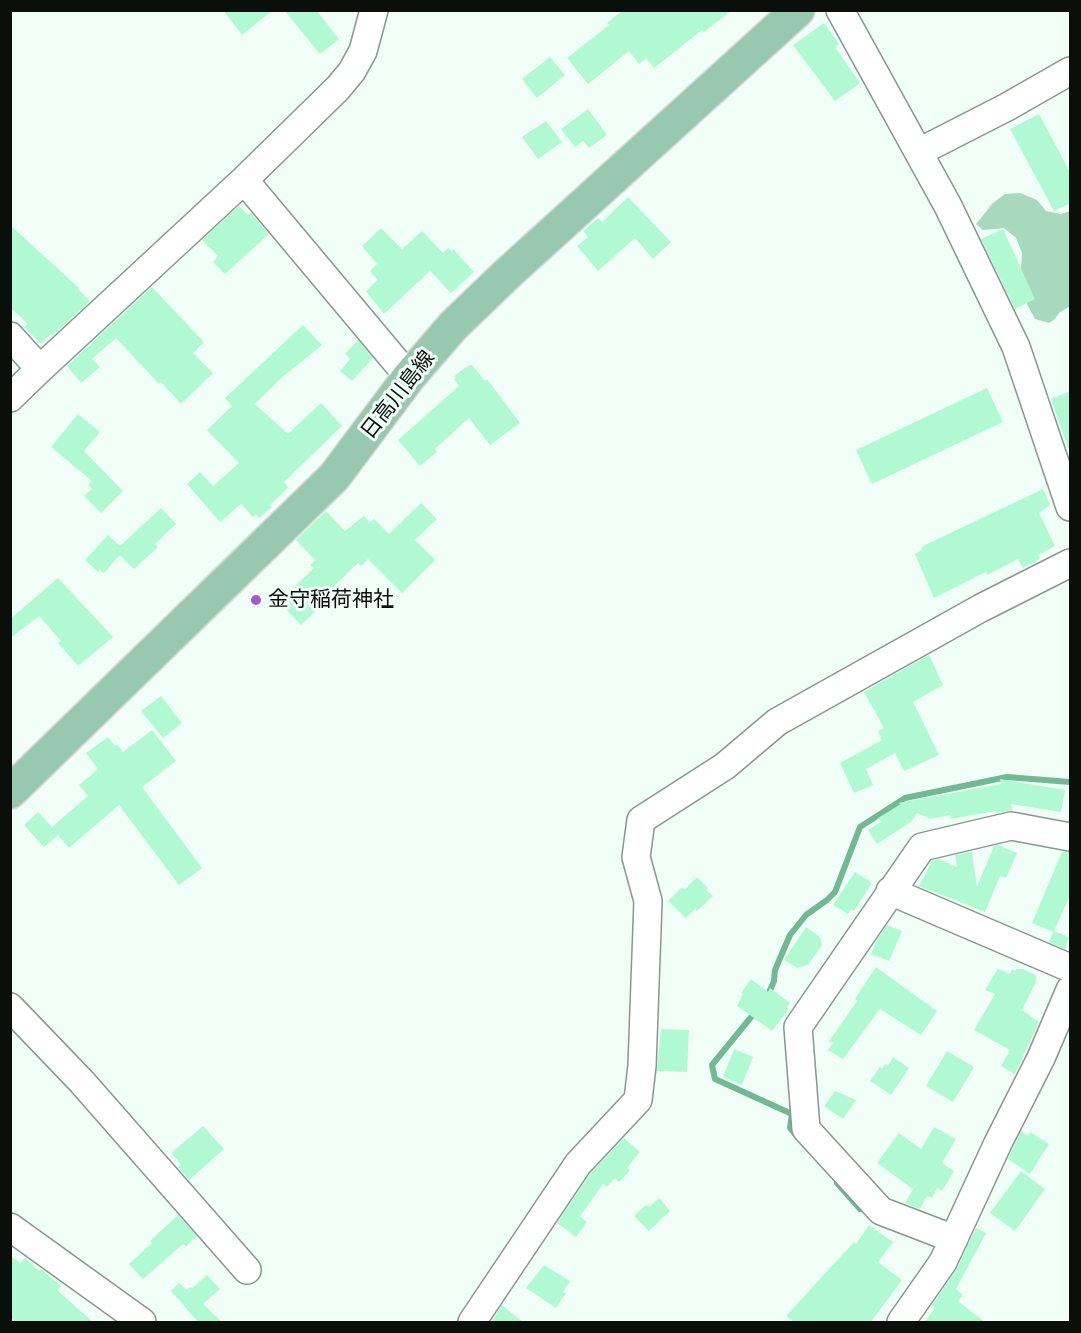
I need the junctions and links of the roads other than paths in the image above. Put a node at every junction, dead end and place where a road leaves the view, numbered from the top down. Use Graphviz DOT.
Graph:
graph roads {
  1 [pos="374,10"];
  2 [pos="840,10"];
  3 [pos="784,15"];
  4 [pos="1071,71"];
  5 [pos="919,152"];
  6 [pos="244,180"];
  7 [pos="10,336"];
  8 [pos="40,369"];
  9 [pos="410,377"];
  10 [pos="10,398"];
  11 [pos="1071,507"];
  12 [pos="1071,563"];
  13 [pos="10,792"];
  14 [pos="1071,837"];
  15 [pos="890,891"];
  16 [pos="1071,968"];
  17 [pos="1070,990"];
  18 [pos="10,1007"];
  19 [pos="10,1227"];
  20 [pos="954,1239"];
  21 [pos="247,1270"];
  22 [pos="129,1319"];
  23 [pos="472,1323"];
  24 [pos="901,1323"];
  1 -- 6 [label="street"];
  2 -- 5 [label="street"];
  3 -- 9 [label="main road, 日高川島線"];
  4 -- 5 [label="street"];
  5 -- 11 [label="street"];
  6 -- 8 [label="street"];
  6 -- 9 [label="street"];
  7 -- 8 [label="street"];
  8 -- 10 [label="street"];
  9 -- 13 [label="main road, 日高川島線"];
  12 -- 23 [label="street"];
  14 -- 15 [label="street"];
  15 -- 16 [label="street"];
  15 -- 20 [label="street"];
  17 -- 20 [label="street"];
  18 -- 21 [label="street"];
  19 -- 22 [label="street"];
  20 -- 24 [label="street"];
}
